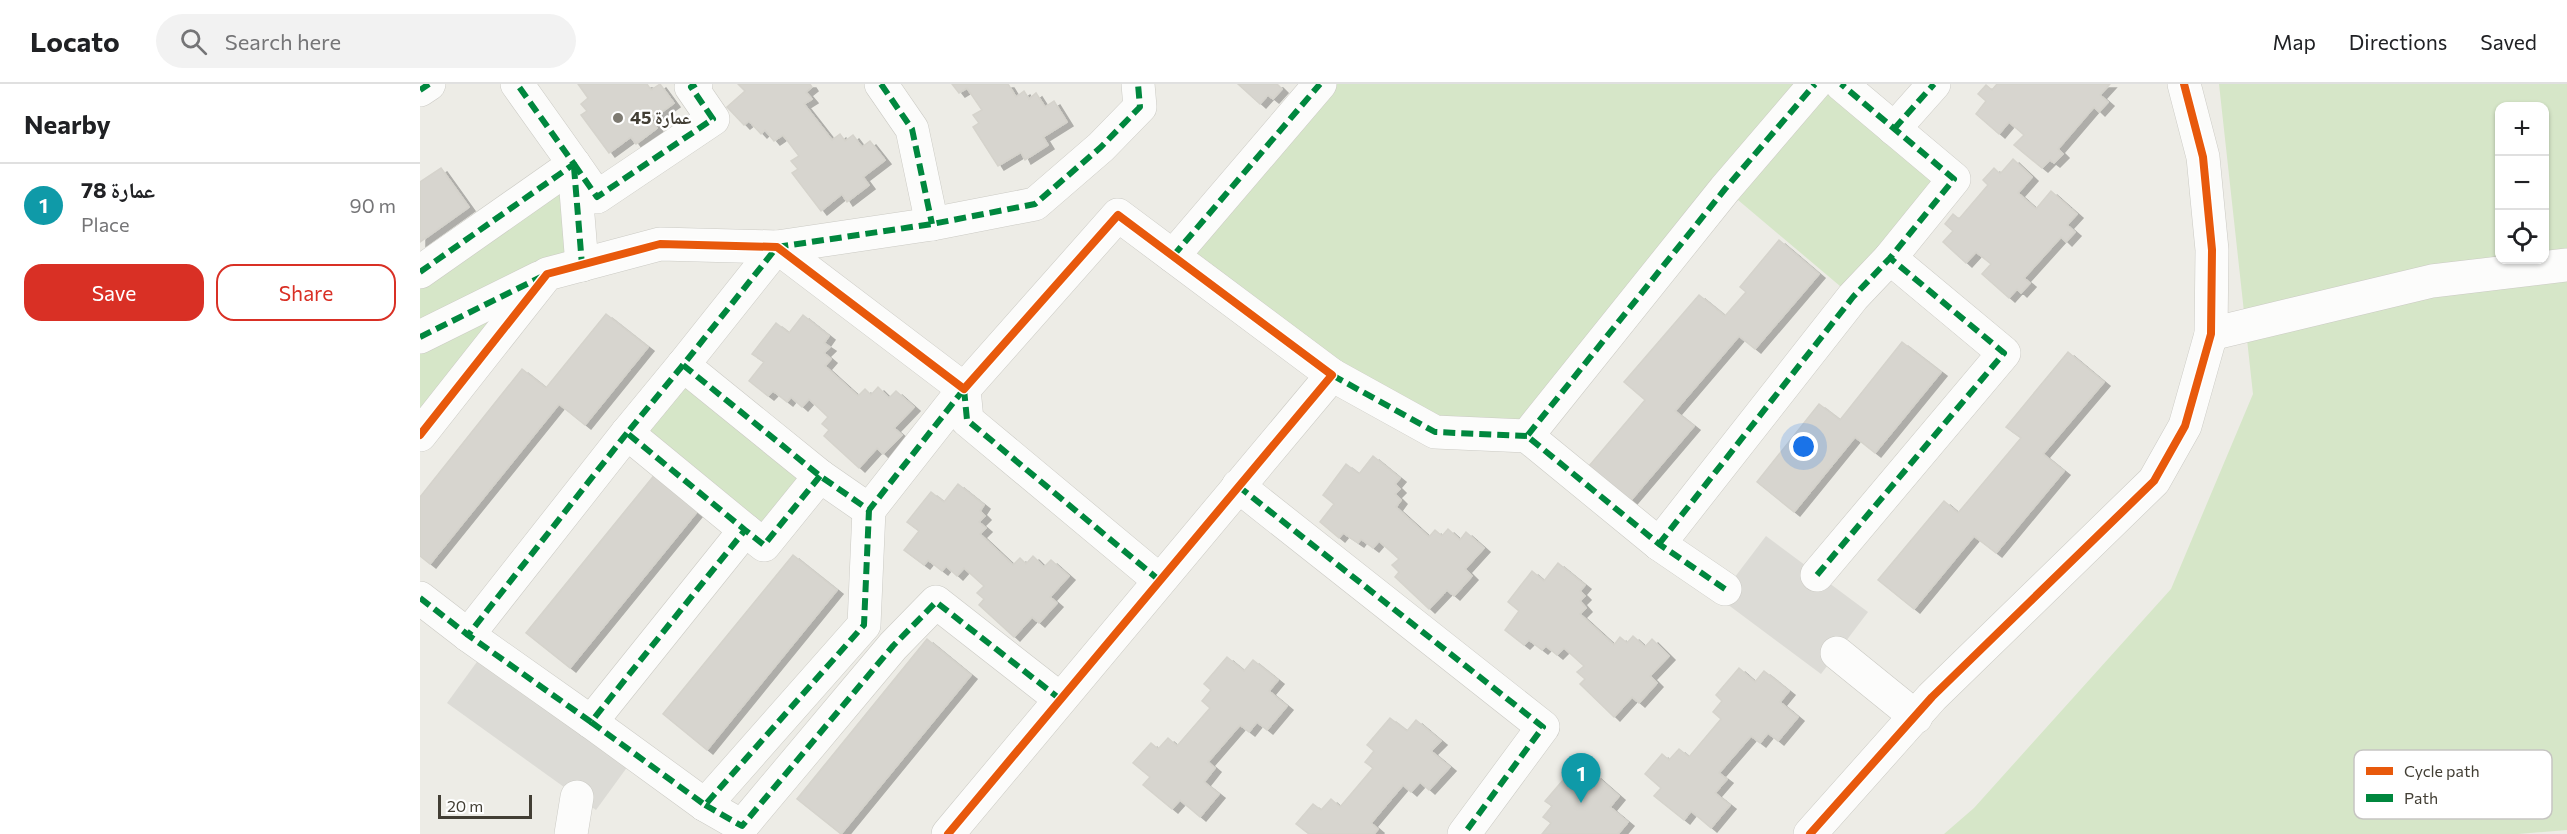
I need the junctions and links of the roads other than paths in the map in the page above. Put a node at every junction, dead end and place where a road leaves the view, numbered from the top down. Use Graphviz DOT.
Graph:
graph roads {
  1 [pos="429,84"];
  2 [pos="517,84"];
  3 [pos="880,84"];
  4 [pos="1138,84"];
  5 [pos="1320,84"];
  6 [pos="1815,84"];
  7 [pos="1841,84"];
  8 [pos="1934,84"];
  9 [pos="2184,84"];
  10 [pos="692,85"];
  11 [pos="420,90"];
  12 [pos="1894,129"];
  13 [pos="574,164"];
  14 [pos="932,224"];
  15 [pos="777,247"];
  16 [pos="1173,256"];
  17 [pos="1890,258"];
  18 [pos="582,265"];
  19 [pos="2567,265"];
  20 [pos="420,272"];
  21 [pos="547,274"];
  22 [pos="2211,334"];
  23 [pos="420,337"];
  24 [pos="683,364"];
  25 [pos="1332,375"];
  26 [pos="963,389"];
  27 [pos="627,433"];
  28 [pos="420,435"];
  29 [pos="1527,436"];
  30 [pos="820,476"];
  31 [pos="1238,486"];
  32 [pos="869,510"];
  33 [pos="745,530"];
  34 [pos="1659,544"];
  35 [pos="1817,575"];
  36 [pos="1159,580"];
  37 [pos="1725,589"];
  38 [pos="420,598"];
  39 [pos="468,635"];
  40 [pos="1837,653"];
  41 [pos="1060,699"];
  42 [pos="1916,717"];
  43 [pos="591,722"];
  44 [pos="577,797"];
  45 [pos="705,805"];
  46 [pos="571,834"];
  47 [pos="948,834"];
  48 [pos="1464,834"];
  49 [pos="1810,834"];
  1 -- 11 [label="street"];
  2 -- 13 [label="street"];
  3 -- 14 [label="street"];
  4 -- 14 [label="street"];
  5 -- 16 [label="street"];
  6 -- 29 [label="street"];
  7 -- 12 [label="street"];
  8 -- 12 [label="street"];
  9 -- 22 [label="street"];
  10 -- 13 [label="street"];
  12 -- 17 [label="street"];
  13 -- 18 [label="street"];
  13 -- 20 [label="street"];
  14 -- 15 [label="street"];
  15 -- 18 [label="street"];
  15 -- 24 [label="street"];
  15 -- 26 [label="street"];
  16 -- 25 [label="street"];
  16 -- 26 [label="street"];
  17 -- 34 [label="street"];
  17 -- 35 [label="street"];
  18 -- 21 [label="street"];
  19 -- 22 [label="street"];
  21 -- 23 [label="street"];
  21 -- 28 [label="street"];
  22 -- 42 [label="street"];
  24 -- 27 [label="street"];
  24 -- 30 [label="street"];
  25 -- 29 [label="street"];
  25 -- 31 [label="street"];
  26 -- 32 [label="street"];
  26 -- 36 [label="street"];
  27 -- 33 [label="street"];
  27 -- 39 [label="street"];
  29 -- 34 [label="street"];
  30 -- 32 [label="street"];
  30 -- 33 [label="street"];
  31 -- 36 [label="street"];
  31 -- 48 [label="street"];
  32 -- 45 [label="street"];
  33 -- 43 [label="street"];
  34 -- 37 [label="street"];
  36 -- 41 [label="street"];
  38 -- 39 [label="street"];
  39 -- 43 [label="street"];
  40 -- 42 [label="street"];
  41 -- 45 [label="street"];
  41 -- 47 [label="street"];
  42 -- 49 [label="street"];
  43 -- 45 [label="street"];
  44 -- 46 [label="street"];
}
